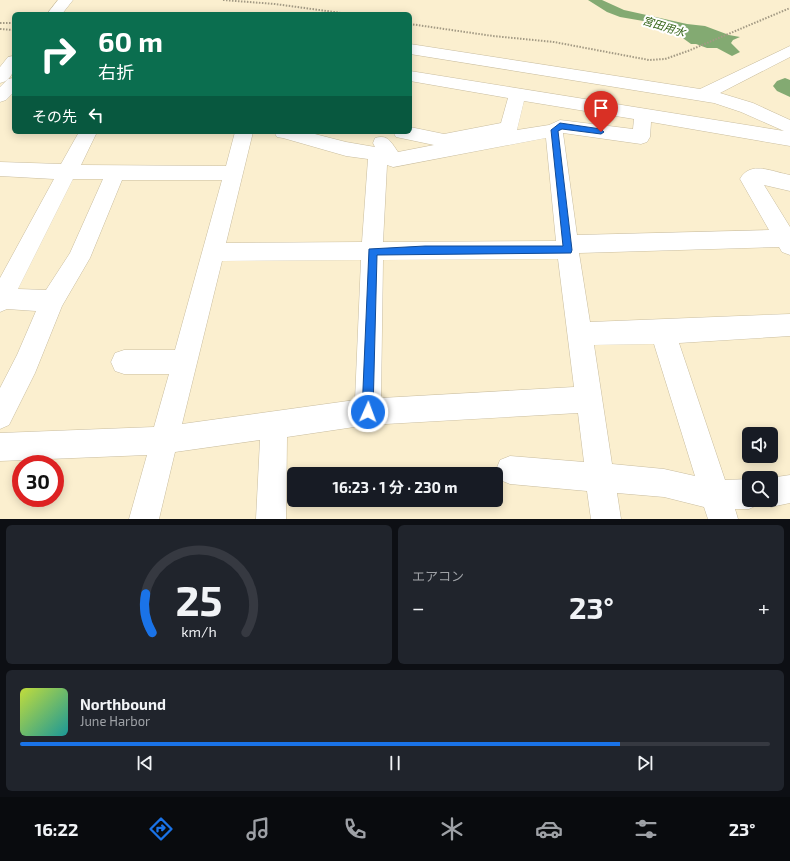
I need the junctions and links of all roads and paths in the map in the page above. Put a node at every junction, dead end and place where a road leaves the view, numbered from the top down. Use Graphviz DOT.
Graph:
graph roads {
  1 [pos="66,0"];
  2 [pos="223,0"];
  3 [pos="790,8"];
  4 [pos="56,12"];
  5 [pos="334,12"];
  6 [pos="0,23"];
  7 [pos="12,23"];
  8 [pos="412,24"];
  9 [pos="0,30"];
  10 [pos="12,30"];
  11 [pos="412,49"];
  12 [pos="790,51"];
  13 [pos="12,63"];
  14 [pos="412,76"];
  15 [pos="0,78"];
  16 [pos="12,85"];
  17 [pos="516,95"];
  18 [pos="702,95"];
  19 [pos="0,96"];
  20 [pos="642,116"];
  21 [pos="790,127"];
  22 [pos="554,130"];
  23 [pos="87,134"];
  24 [pos="244,134"];
  25 [pos="290,134"];
  26 [pos="411,134"];
  27 [pos="790,139"];
  28 [pos="382,143"];
  29 [pos="0,169"];
  30 [pos="67,172"];
  31 [pos="116,172"];
  32 [pos="234,173"];
  33 [pos="790,183"];
  34 [pos="788,241"];
  35 [pos="568,247"];
  36 [pos="214,252"];
  37 [pos="372,252"];
  38 [pos="0,299"];
  39 [pos="52,301"];
  40 [pos="790,325"];
  41 [pos="663,332"];
  42 [pos="580,334"];
  43 [pos="124,362"];
  44 [pos="185,362"];
  45 [pos="589,399"];
  46 [pos="368,412"];
  47 [pos="0,416"];
  48 [pos="274,425"];
  49 [pos="165,440"];
  50 [pos="0,447"];
  51 [pos="510,470"];
  52 [pos="600,478"];
  53 [pos="790,489"];
  54 [pos="778,491"];
  55 [pos="742,497"];
  56 [pos="719,507"];
  57 [pos="144,519"];
  58 [pos="271,519"];
  59 [pos="606,519"];
  1 -- 4 [label="street"];
  2 -- 5 [label="path"];
  3 -- 8 [label="path"];
  6 -- 7 [label="path"];
  9 -- 10 [label="path"];
  11 -- 18 [label="street"];
  12 -- 18 [label="street"];
  13 -- 15 [label="street"];
  14 -- 17 [label="street"];
  16 -- 19 [label="street"];
  17 -- 20 [label="street"];
  17 -- 26 [label="street"];
  18 -- 21 [label="street"];
  20 -- 22 [label="street"];
  20 -- 27 [label="street"];
  22 -- 28 [label="street"];
  22 -- 35 [label="street"];
  23 -- 30 [label="street"];
  24 -- 32 [label="street"];
  25 -- 37 [label="street"];
  29 -- 30 [label="street"];
  30 -- 31 [label="street"];
  30 -- 38 [label="street"];
  31 -- 32 [label="street"];
  31 -- 39 [label="street"];
  32 -- 36 [label="street"];
  33 -- 34 [label="street"];
  34 -- 35 [label="street"];
  35 -- 37 [label="street"];
  35 -- 42 [label="street"];
  36 -- 37 [label="street"];
  36 -- 44 [label="street"];
  37 -- 46 [label="street"];
  38 -- 39 [label="street"];
  39 -- 47 [label="street"];
  40 -- 41 [label="street"];
  41 -- 42 [label="street"];
  41 -- 56 [label="street"];
  42 -- 45 [label="street"];
  43 -- 44 [label="street"];
  44 -- 49 [label="street"];
  45 -- 46 [label="street"];
  45 -- 52 [label="street"];
  46 -- 48 [label="street"];
  48 -- 49 [label="street"];
  48 -- 58 [label="street"];
  49 -- 50 [label="street"];
  49 -- 57 [label="street"];
  51 -- 52 [label="street"];
  52 -- 56 [label="street"];
  52 -- 59 [label="street"];
  53 -- 54 [label="street"];
  55 -- 56 [label="street"];
}
